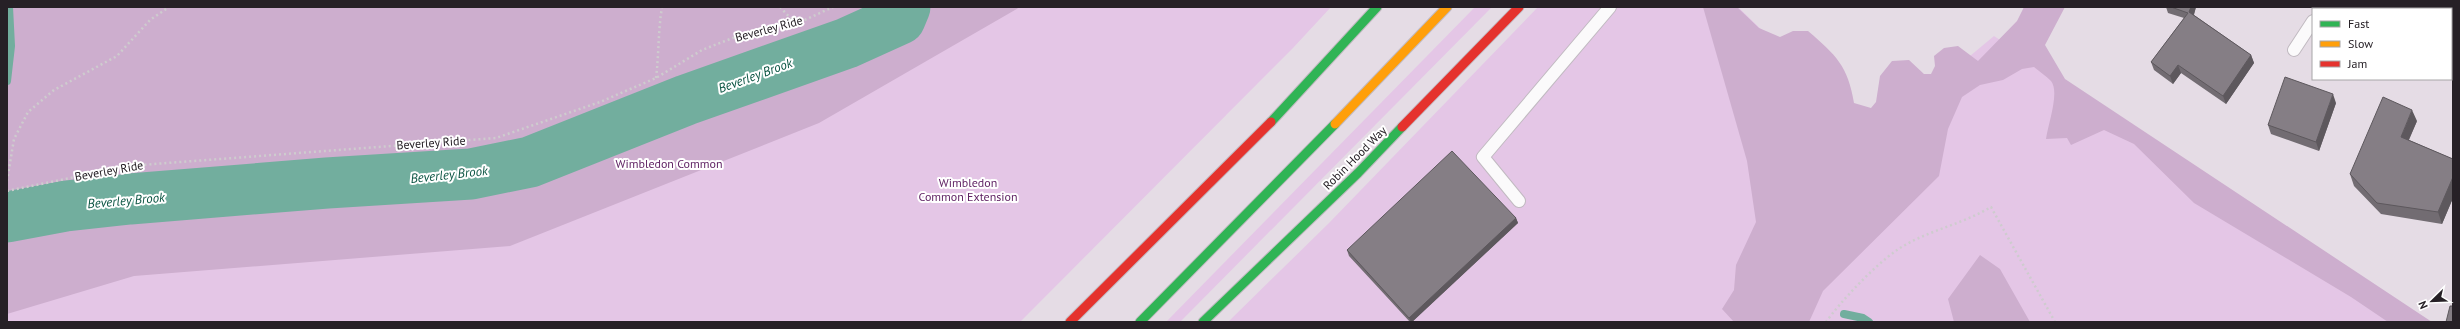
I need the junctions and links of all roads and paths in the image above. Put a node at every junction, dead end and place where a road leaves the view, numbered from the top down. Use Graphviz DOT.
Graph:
graph roads {
  1 [pos="169,7"];
  2 [pos="662,7"];
  3 [pos="780,7"];
  4 [pos="833,7"];
  5 [pos="1377,7"];
  6 [pos="1448,7"];
  7 [pos="1519,7"];
  8 [pos="1610,7"];
  9 [pos="2312,22"];
  10 [pos="796,24"];
  11 [pos="2294,50"];
  12 [pos="656,78"];
  13 [pos="7,181"];
  14 [pos="7,191"];
  15 [pos="1519,201"];
  16 [pos="1070,322"];
  17 [pos="1140,322"];
  18 [pos="1203,322"];
  19 [pos="1826,322"];
  20 [pos="2055,322"];
  1 -- 13 [label="path"];
  2 -- 12 [label="path"];
  3 -- 10 [label="path"];
  4 -- 10 [label="path, Beverley Ride"];
  5 -- 16 [label="main road"];
  6 -- 17 [label="main road"];
  7 -- 18 [label="main road, Robin Hood Way"];
  8 -- 15 [label="lane"];
  9 -- 11 [label="lane"];
  10 -- 12 [label="path, Beverley Ride"];
  12 -- 14 [label="path, Beverley Ride"];
  19 -- 20 [label="path"];
}
